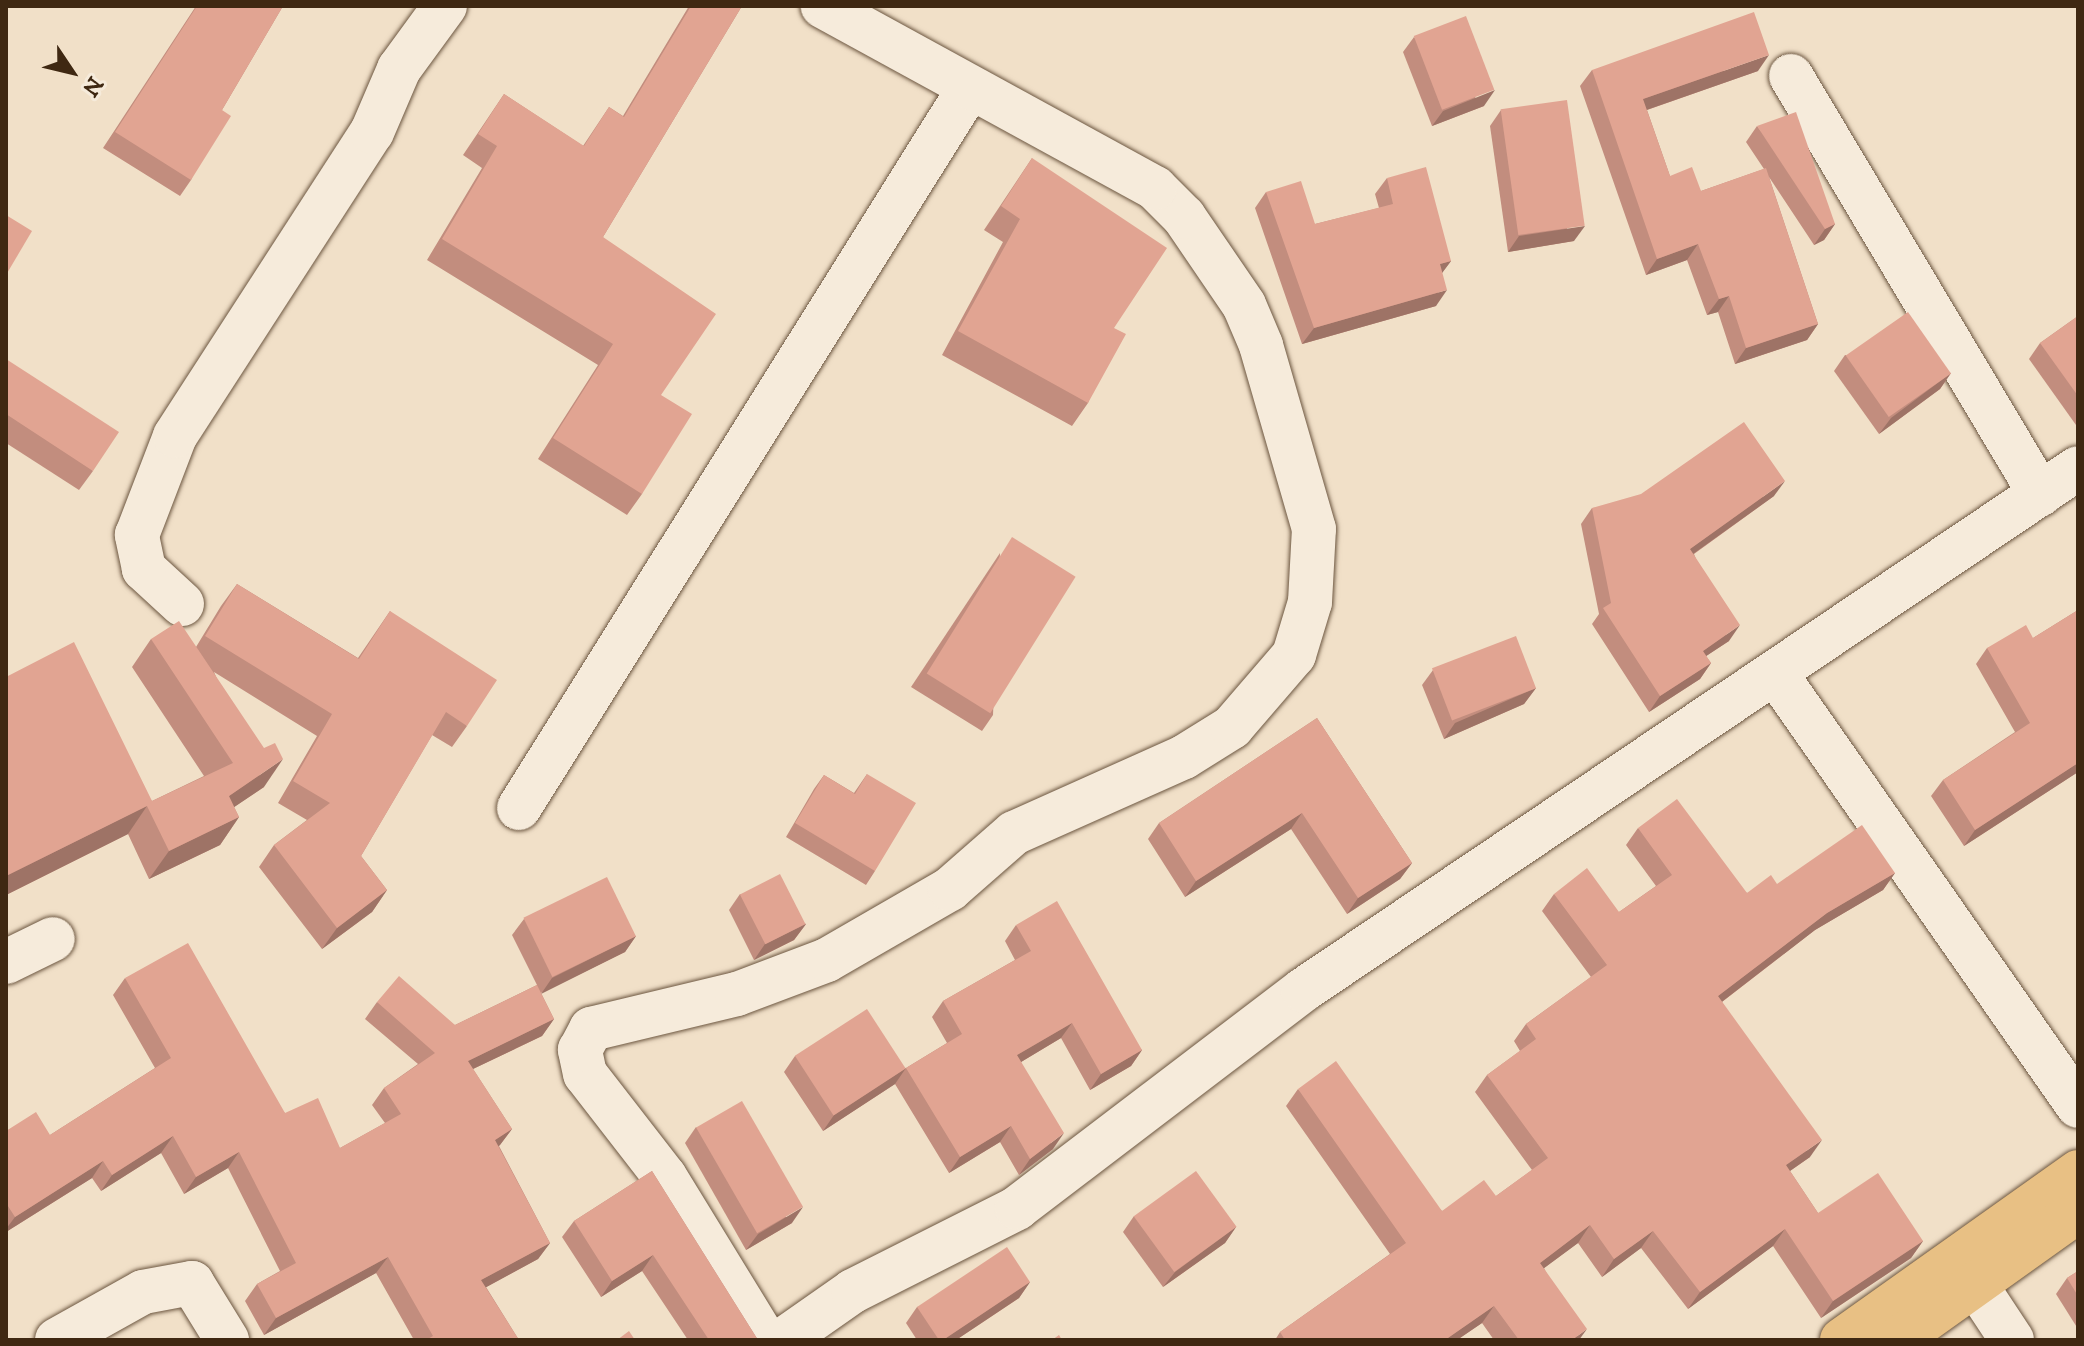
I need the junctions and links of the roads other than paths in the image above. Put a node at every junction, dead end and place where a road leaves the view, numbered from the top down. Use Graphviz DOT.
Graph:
graph roads {
  1 [pos="445,6"];
  2 [pos="823,6"];
  3 [pos="1791,76"];
  4 [pos="970,87"];
  5 [pos="2078,468"];
  6 [pos="2040,494"];
  7 [pos="182,604"];
  8 [pos="1776,674"];
  9 [pos="519,808"];
  10 [pos="53,939"];
  11 [pos="6,962"];
  12 [pos="2078,1106"];
  13 [pos="2078,1172"];
  14 [pos="2078,1211"];
  15 [pos="1975,1284"];
  16 [pos="57,1340"];
  17 [pos="227,1340"];
  18 [pos="765,1340"];
  19 [pos="783,1340"];
  20 [pos="1842,1340"];
  21 [pos="1897,1340"];
  22 [pos="2012,1340"];
  1 -- 7 [label="street"];
  2 -- 4 [label="street"];
  3 -- 6 [label="street"];
  4 -- 9 [label="street"];
  4 -- 18 [label="street"];
  5 -- 6 [label="street"];
  6 -- 8 [label="street"];
  8 -- 12 [label="street"];
  8 -- 19 [label="street"];
  10 -- 11 [label="street"];
  13 -- 20 [label="main road"];
  14 -- 15 [label="main road"];
  15 -- 21 [label="main road"];
  15 -- 22 [label="street"];
  16 -- 17 [label="street"];
}
